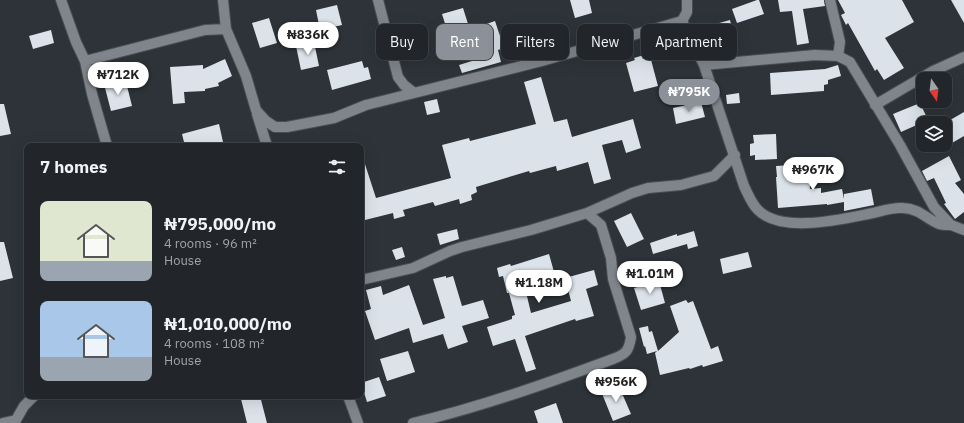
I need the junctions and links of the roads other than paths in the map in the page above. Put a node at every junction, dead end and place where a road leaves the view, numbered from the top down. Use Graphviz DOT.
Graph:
graph roads {
  1 [pos="61,0"];
  2 [pos="222,0"];
  3 [pos="378,0"];
  4 [pos="687,0"];
  5 [pos="830,0"];
  6 [pos="682,21"];
  7 [pos="226,29"];
  8 [pos="838,56"];
  9 [pos="964,57"];
  10 [pos="85,62"];
  11 [pos="704,65"];
  12 [pos="414,93"];
  13 [pos="875,105"];
  14 [pos="256,110"];
  15 [pos="106,143"];
  16 [pos="266,143"];
  17 [pos="735,155"];
  18 [pos="587,213"];
  19 [pos="951,225"];
  20 [pos="964,230"];
  21 [pos="364,279"];
  22 [pos="31,399"];
  23 [pos="349,399"];
  24 [pos="438,420"];
  25 [pos="18,421"];
  26 [pos="4,423"];
  27 [pos="358,423"];
  28 [pos="414,423"];
  1 -- 10 [label="street"];
  2 -- 7 [label="street"];
  3 -- 12 [label="street"];
  4 -- 6 [label="street"];
  5 -- 8 [label="street"];
  6 -- 11 [label="street"];
  6 -- 12 [label="street"];
  7 -- 10 [label="street"];
  7 -- 14 [label="street"];
  8 -- 11 [label="street"];
  8 -- 13 [label="street"];
  9 -- 13 [label="street"];
  10 -- 15 [label="street"];
  11 -- 17 [label="street"];
  12 -- 14 [label="street"];
  13 -- 19 [label="street"];
  14 -- 16 [label="street"];
  17 -- 18 [label="street"];
  17 -- 19 [label="street"];
  18 -- 21 [label="street"];
  18 -- 24 [label="street"];
  19 -- 20 [label="street"];
  22 -- 25 [label="street"];
  23 -- 27 [label="street"];
  24 -- 28 [label="street"];
  25 -- 26 [label="street"];
}
